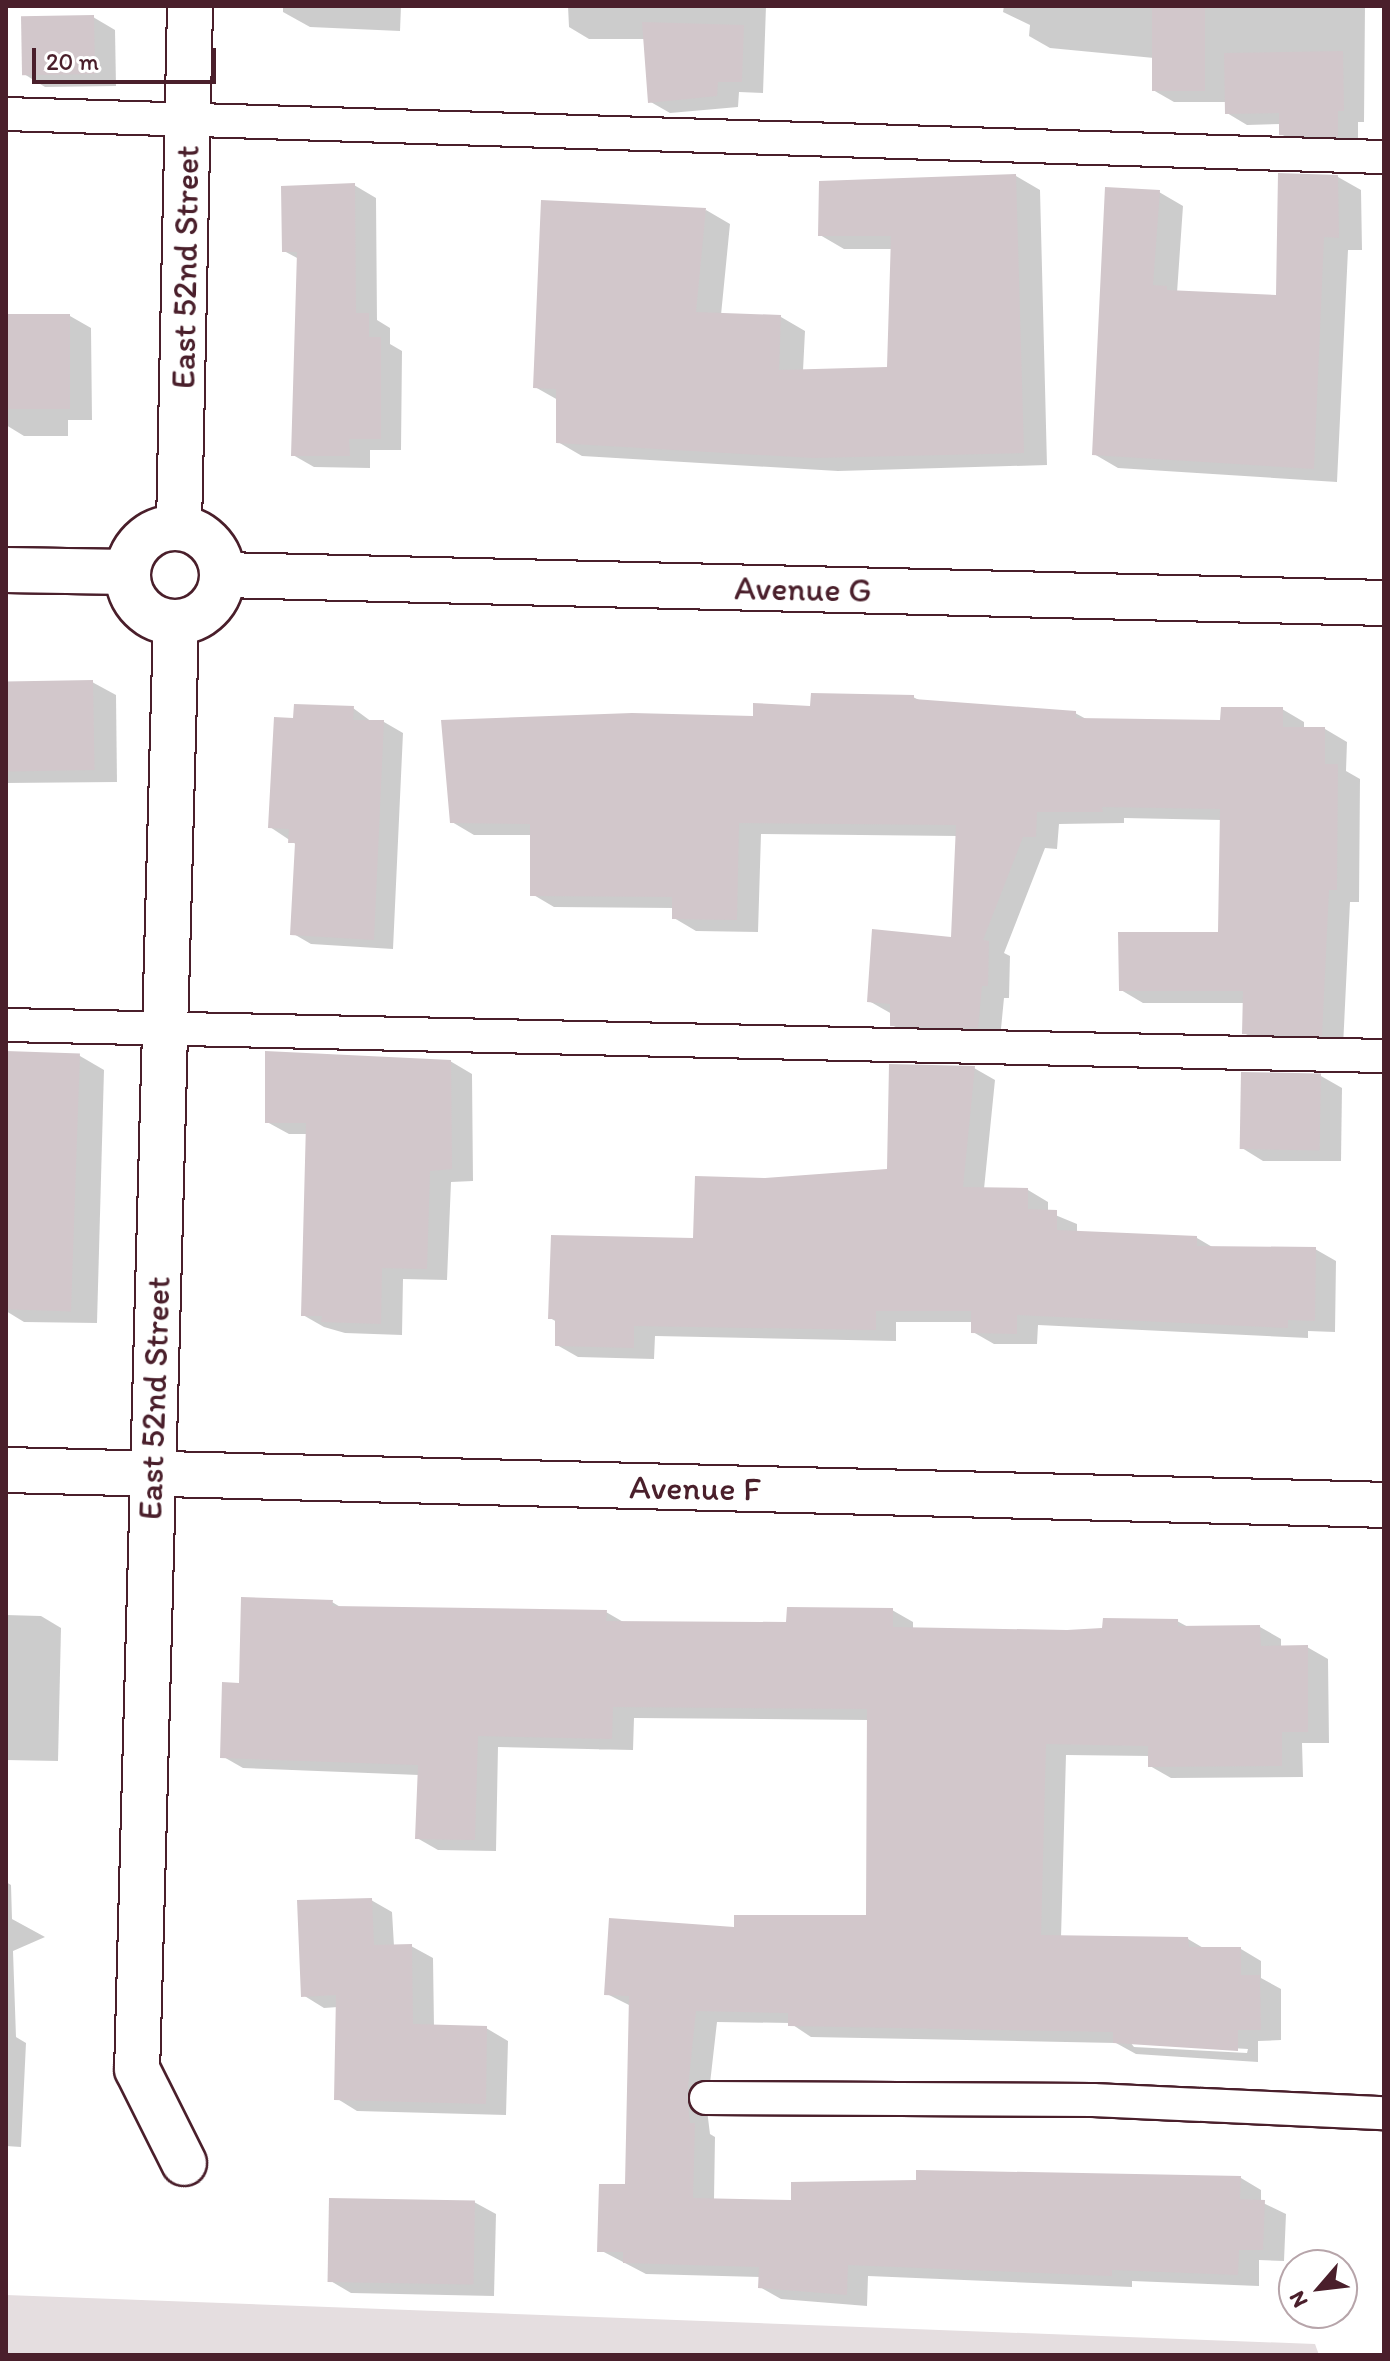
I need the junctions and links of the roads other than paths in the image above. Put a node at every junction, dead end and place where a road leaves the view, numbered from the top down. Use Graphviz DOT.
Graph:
graph roads {
  1 [pos="190,6"];
  2 [pos="6,114"];
  3 [pos="188,116"];
  4 [pos="1384,157"];
  5 [pos="179,527"];
  6 [pos="6,570"];
  7 [pos="128,572"];
  8 [pos="223,575"];
  9 [pos="1384,603"];
  10 [pos="176,622"];
  11 [pos="6,1025"];
  12 [pos="165,1030"];
  13 [pos="1384,1056"];
  14 [pos="6,1470"];
  15 [pos="151,1475"];
  16 [pos="1384,1505"];
  17 [pos="706,2098"];
  18 [pos="1384,2113"];
  19 [pos="184,2163"];
  1 -- 3 [label="street, East 52nd Street"];
  2 -- 3 [label="lane"];
  3 -- 4 [label="lane"];
  3 -- 5 [label="street, East 52nd Street"];
  5 -- 7 [label="street"];
  5 -- 8 [label="street"];
  6 -- 7 [label="street"];
  7 -- 10 [label="street"];
  8 -- 9 [label="street, Avenue G"];
  8 -- 10 [label="street"];
  10 -- 12 [label="street, East 52nd Street"];
  11 -- 12 [label="lane"];
  12 -- 13 [label="lane"];
  12 -- 15 [label="street, East 52nd Street"];
  14 -- 15 [label="street, Avenue F"];
  15 -- 16 [label="street, Avenue F"];
  15 -- 19 [label="street, East 52nd Street"];
  17 -- 18 [label="lane"];
}
